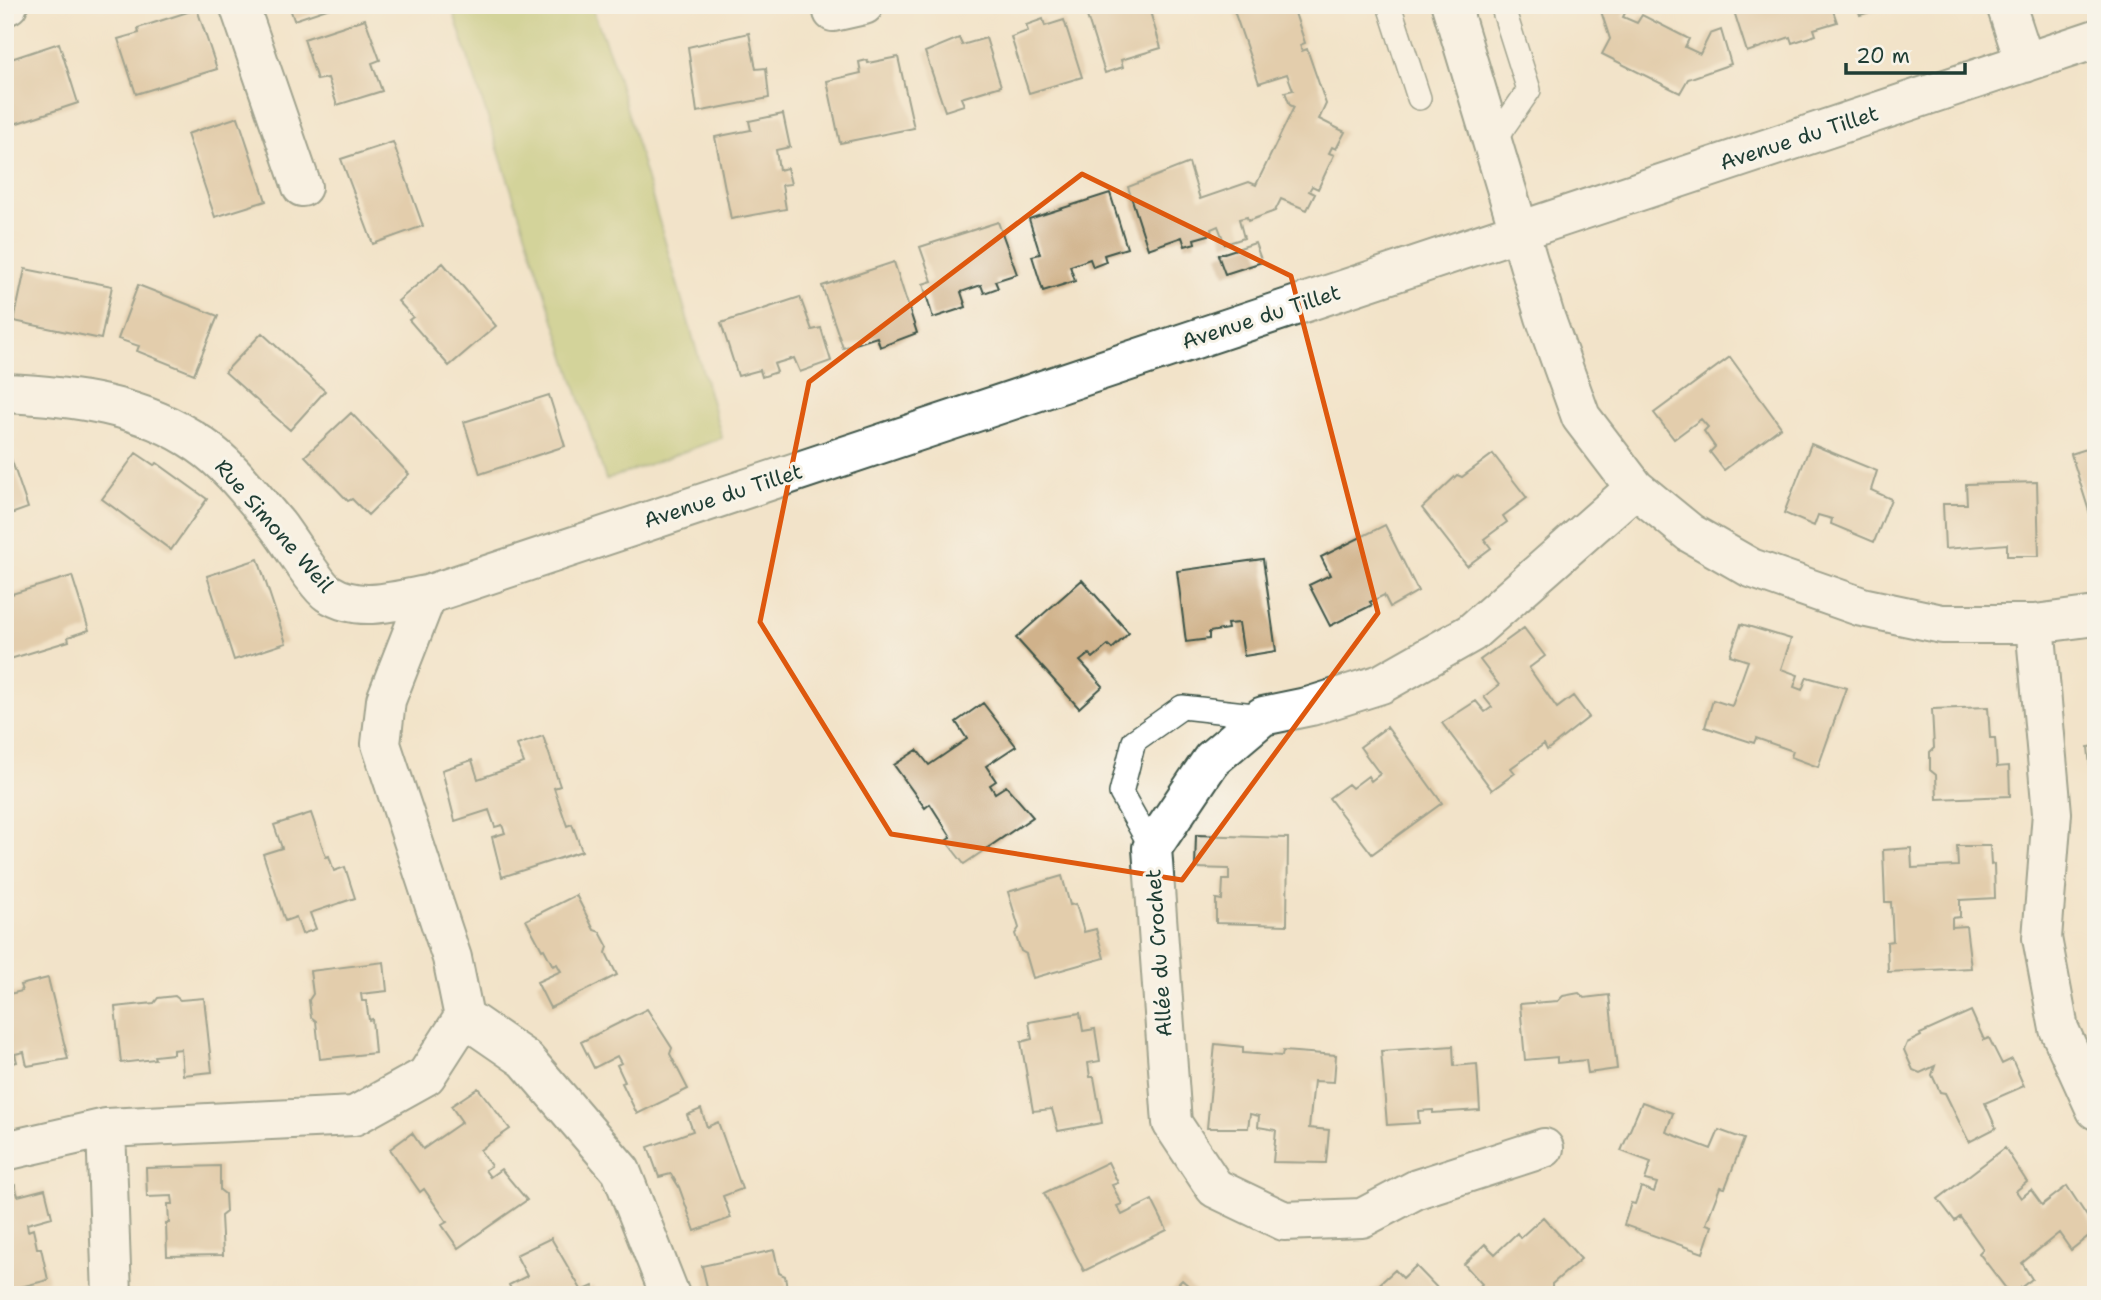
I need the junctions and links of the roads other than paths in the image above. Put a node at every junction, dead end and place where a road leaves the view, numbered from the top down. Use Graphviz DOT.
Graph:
graph roads {
  1 [pos="239,5"];
  2 [pos="832,5"];
  3 [pos="864,5"];
  4 [pos="1389,5"];
  5 [pos="1451,5"];
  6 [pos="1502,5"];
  7 [pos="2006,5"];
  8 [pos="2096,39"];
  9 [pos="2025,63"];
  10 [pos="1419,98"];
  11 [pos="1493,142"];
  12 [pos="302,187"];
  13 [pos="1521,231"];
  14 [pos="5,393"];
  15 [pos="1635,488"];
  16 [pos="427,595"];
  17 [pos="2096,616"];
  18 [pos="2035,624"];
  19 [pos="1263,716"];
  20 [pos="1152,848"];
  21 [pos="464,1017"];
  22 [pos="2096,1110"];
  23 [pos="106,1129"];
  24 [pos="1544,1148"];
  25 [pos="5,1152"];
  26 [pos="112,1295"];
  27 [pos="670,1295"];
  1 -- 12 [label="street"];
  2 -- 3 [label="street"];
  4 -- 10 [label="lane"];
  5 -- 11 [label="street"];
  6 -- 11 [label="lane"];
  7 -- 9 [label="street"];
  8 -- 9 [label="street, Avenue du Tillet"];
  9 -- 13 [label="street, Avenue du Tillet"];
  11 -- 13 [label="street"];
  13 -- 15 [label="street"];
  13 -- 16 [label="street, Avenue du Tillet"];
  14 -- 16 [label="street, Rue Simone Weil"];
  15 -- 18 [label="street"];
  15 -- 19 [label="street, Allée du Crochet"];
  16 -- 21 [label="street"];
  17 -- 18 [label="street"];
  18 -- 22 [label="street"];
  19 -- 20 [label="street, Allée du Crochet"];
  19 -- 20 [label="lane"];
  20 -- 24 [label="street, Allée du Crochet"];
  21 -- 23 [label="street"];
  21 -- 27 [label="street"];
  23 -- 25 [label="street"];
  23 -- 26 [label="street"];
}
